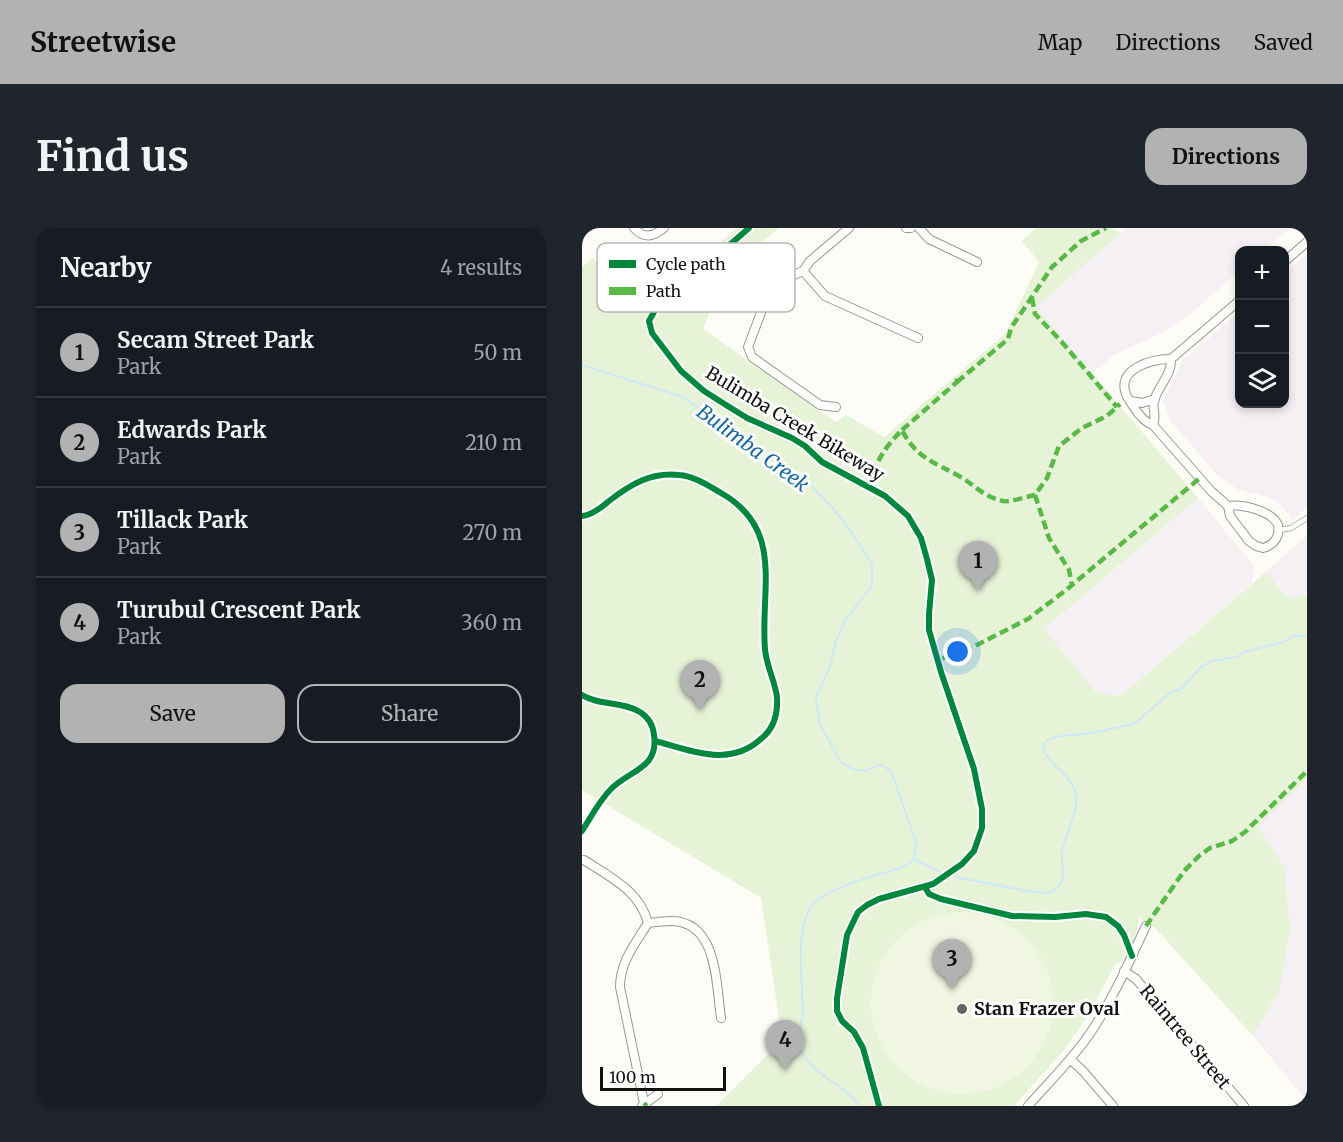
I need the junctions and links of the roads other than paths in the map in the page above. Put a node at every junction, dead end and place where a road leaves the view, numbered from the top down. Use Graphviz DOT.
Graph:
graph roads {
  1 [pos="634,228"];
  2 [pos="664,228"];
  3 [pos="849,228"];
  4 [pos="920,228"];
  5 [pos="1307,242"];
  6 [pos="1289,258"];
  7 [pos="977,261"];
  8 [pos="802,271"];
  9 [pos="795,274"];
  10 [pos="1235,303"];
  11 [pos="761,312"];
  12 [pos="918,338"];
  13 [pos="1171,359"];
  14 [pos="1155,399"];
  15 [pos="1131,401"];
  16 [pos="836,407"];
  17 [pos="1153,425"];
  18 [pos="1228,506"];
  19 [pos="1307,518"];
  20 [pos="1279,530"];
  21 [pos="582,850"];
  22 [pos="583,862"];
  23 [pos="648,923"];
  24 [pos="1146,926"];
  25 [pos="1124,971"];
  26 [pos="721,1018"];
  27 [pos="1070,1059"];
  28 [pos="658,1094"];
  29 [pos="643,1104"];
  30 [pos="1028,1106"];
  31 [pos="1113,1106"];
  32 [pos="1244,1106"];
  1 -- 2 [label="street"];
  3 -- 8 [label="street"];
  4 -- 7 [label="street"];
  5 -- 6 [label="street"];
  8 -- 9 [label="street"];
  8 -- 12 [label="street"];
  10 -- 13 [label="street"];
  11 -- 16 [label="street"];
  13 -- 14 [label="street"];
  13 -- 15 [label="street"];
  14 -- 15 [label="street"];
  14 -- 17 [label="street"];
  15 -- 17 [label="street"];
  17 -- 18 [label="street"];
  18 -- 20 [label="street"];
  18 -- 20 [label="street"];
  19 -- 20 [label="lane"];
  21 -- 22 [label="street"];
  22 -- 23 [label="street"];
  23 -- 26 [label="street"];
  23 -- 29 [label="street"];
  24 -- 25 [label="street"];
  25 -- 27 [label="street"];
  25 -- 32 [label="street, Raintree Street"];
  27 -- 30 [label="street"];
  27 -- 31 [label="street"];
  28 -- 29 [label="street"];
}
